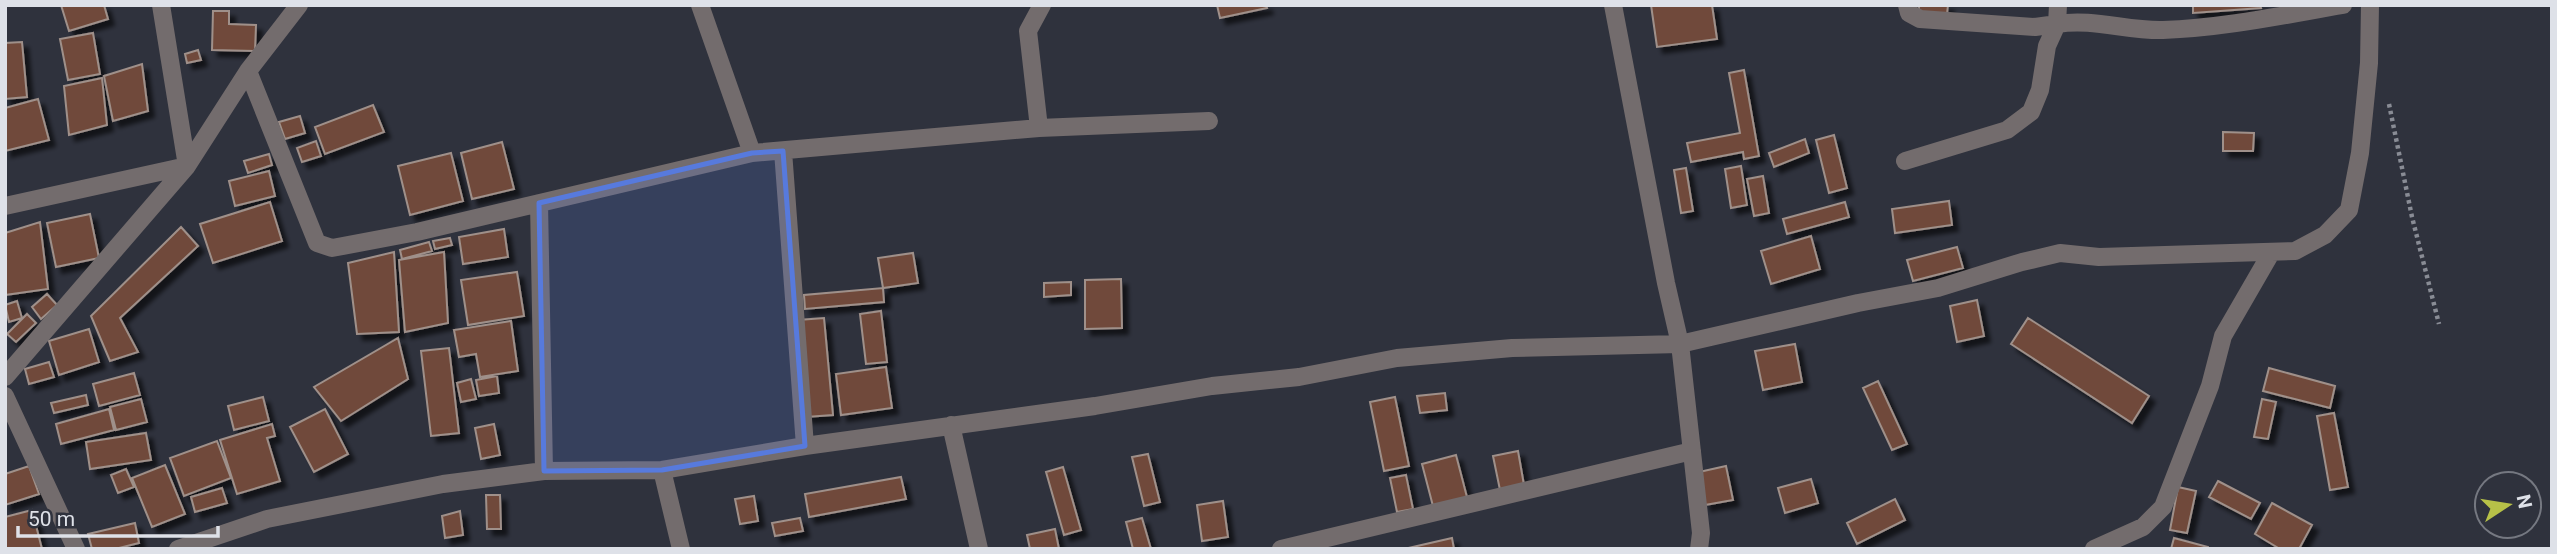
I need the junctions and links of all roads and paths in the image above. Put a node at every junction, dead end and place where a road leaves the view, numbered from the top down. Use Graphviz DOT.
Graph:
graph roads {
  1 [pos="161,5"];
  2 [pos="299,5"];
  3 [pos="700,5"];
  4 [pos="1042,5"];
  5 [pos="1613,5"];
  6 [pos="1907,5"];
  7 [pos="2057,5"];
  8 [pos="2343,5"];
  9 [pos="2370,5"];
  10 [pos="2057,24"];
  11 [pos="248,71"];
  12 [pos="2388,102"];
  13 [pos="1209,121"];
  14 [pos="1039,128"];
  15 [pos="783,151"];
  16 [pos="752,153"];
  17 [pos="1905,161"];
  18 [pos="187,166"];
  19 [pos="539,203"];
  20 [pos="5,206"];
  21 [pos="2272,253"];
  22 [pos="2439,324"];
  23 [pos="1680,344"];
  24 [pos="5,377"];
  25 [pos="5,397"];
  26 [pos="951,425"];
  27 [pos="805,446"];
  28 [pos="1692,451"];
  29 [pos="663,470"];
  30 [pos="544,471"];
  31 [pos="76,549"];
  32 [pos="178,549"];
  33 [pos="681,549"];
  34 [pos="979,549"];
  35 [pos="1281,549"];
  36 [pos="1699,549"];
  37 [pos="2094,549"];
  1 -- 18 [label="street"];
  2 -- 11 [label="street"];
  3 -- 16 [label="street"];
  4 -- 14 [label="street"];
  5 -- 23 [label="street"];
  6 -- 10 [label="street"];
  7 -- 10 [label="street"];
  8 -- 10 [label="street"];
  9 -- 21 [label="street"];
  10 -- 17 [label="street"];
  11 -- 18 [label="street"];
  11 -- 19 [label="street"];
  12 -- 22 [label="path"];
  13 -- 14 [label="street"];
  14 -- 15 [label="street"];
  15 -- 16 [label="street"];
  15 -- 27 [label="street"];
  16 -- 19 [label="street"];
  18 -- 20 [label="street"];
  18 -- 24 [label="street"];
  19 -- 30 [label="street"];
  21 -- 23 [label="street"];
  21 -- 37 [label="street"];
  23 -- 26 [label="street"];
  23 -- 28 [label="street"];
  25 -- 31 [label="street"];
  26 -- 27 [label="street"];
  26 -- 34 [label="street"];
  27 -- 29 [label="street"];
  28 -- 35 [label="street"];
  28 -- 36 [label="street"];
  29 -- 30 [label="street"];
  29 -- 33 [label="street"];
  30 -- 32 [label="street"];
}
